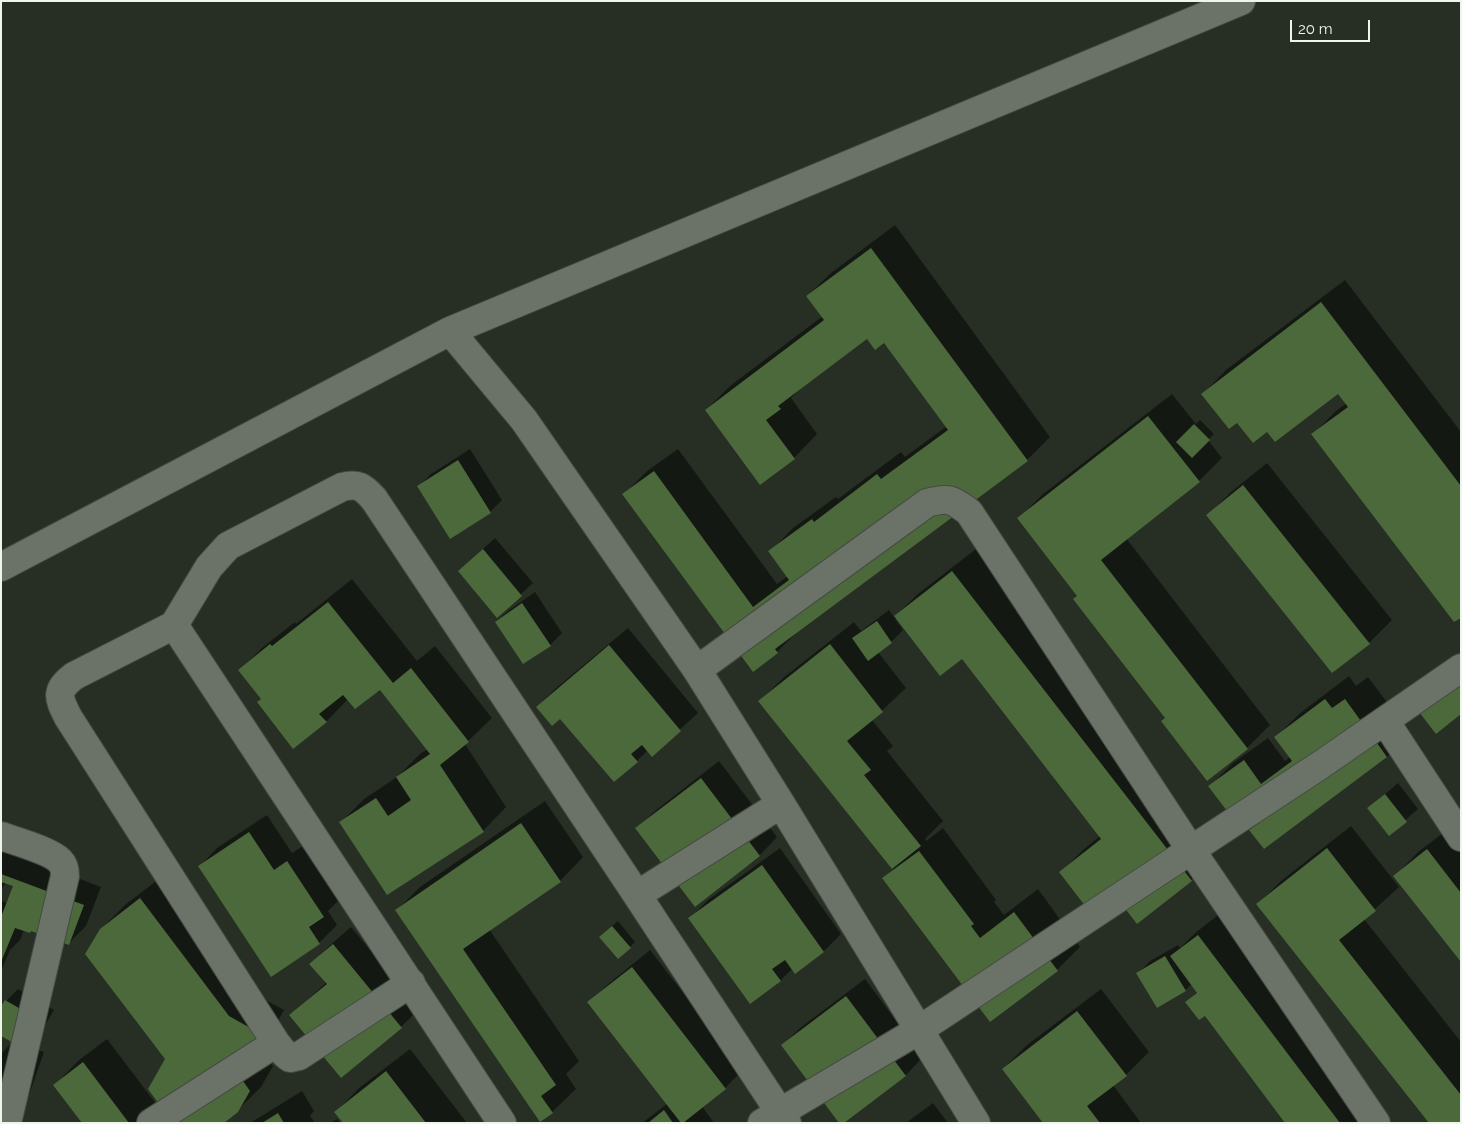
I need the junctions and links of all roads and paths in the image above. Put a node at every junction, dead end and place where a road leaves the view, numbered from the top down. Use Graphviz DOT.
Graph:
graph roads {
  1 [pos="1241,1"];
  2 [pos="450,331"];
  3 [pos="1,567"];
  4 [pos="174,625"];
  5 [pos="1461,668"];
  6 [pos="697,670"];
  7 [pos="1385,720"];
  8 [pos="781,804"];
  9 [pos="1,836"];
  10 [pos="1461,837"];
  11 [pos="1190,850"];
  12 [pos="637,895"];
  13 [pos="411,983"];
  14 [pos="919,1030"];
  15 [pos="276,1044"];
  16 [pos="776,1119"];
  17 [pos="7,1123"];
  18 [pos="151,1123"];
  19 [pos="502,1123"];
  20 [pos="976,1123"];
  21 [pos="1376,1123"];
  1 -- 2 [label="street"];
  2 -- 3 [label="street"];
  2 -- 6 [label="street"];
  4 -- 12 [label="street"];
  4 -- 13 [label="street"];
  4 -- 15 [label="street"];
  5 -- 7 [label="street"];
  6 -- 8 [label="street"];
  6 -- 11 [label="street"];
  7 -- 10 [label="street"];
  7 -- 11 [label="street"];
  8 -- 12 [label="street"];
  8 -- 14 [label="street"];
  9 -- 17 [label="street"];
  11 -- 14 [label="street"];
  11 -- 21 [label="street"];
  12 -- 16 [label="street"];
  13 -- 15 [label="street"];
  13 -- 19 [label="street"];
  14 -- 16 [label="street"];
  14 -- 20 [label="street"];
  15 -- 18 [label="street"];
}
